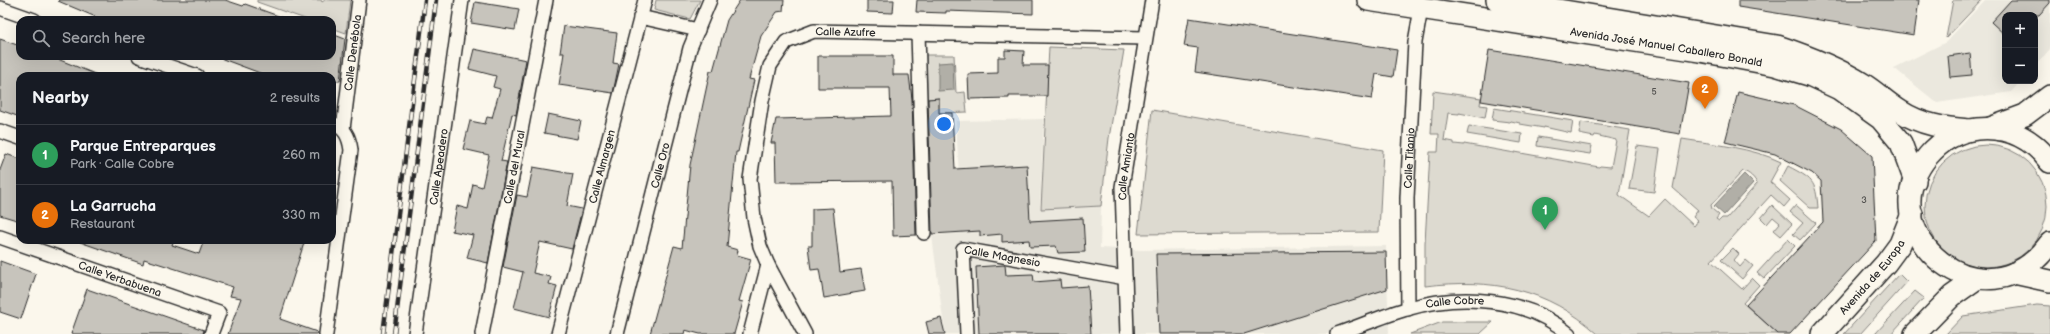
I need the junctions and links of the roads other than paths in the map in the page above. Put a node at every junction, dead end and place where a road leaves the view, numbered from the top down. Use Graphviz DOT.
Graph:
graph roads {
  1 [pos="359,0"];
  2 [pos="462,0"];
  3 [pos="546,0"];
  4 [pos="645,0"];
  5 [pos="710,0"];
  6 [pos="1152,0"];
  7 [pos="1368,0"];
  8 [pos="1497,0"];
  9 [pos="0,8"];
  10 [pos="1421,9"];
  11 [pos="23,16"];
  12 [pos="640,17"];
  13 [pos="698,30"];
  14 [pos="918,33"];
  15 [pos="1145,38"];
  16 [pos="151,60"];
  17 [pos="185,72"];
  18 [pos="2050,96"];
  19 [pos="338,126"];
  20 [pos="1990,128"];
  21 [pos="1969,130"];
  22 [pos="0,131"];
  23 [pos="16,137"];
  24 [pos="2050,162"];
  25 [pos="1915,181"];
  26 [pos="1912,214"];
  27 [pos="924,233"];
  28 [pos="0,237"];
  29 [pos="16,242"];
  30 [pos="2050,243"];
  31 [pos="20,244"];
  32 [pos="768,265"];
  33 [pos="2014,273"];
  34 [pos="1125,278"];
  35 [pos="1976,279"];
  36 [pos="2050,282"];
  37 [pos="1408,309"];
  38 [pos="211,334"];
  39 [pos="326,334"];
  40 [pos="415,334"];
  41 [pos="482,334"];
  42 [pos="558,334"];
  43 [pos="617,334"];
  44 [pos="750,334"];
  45 [pos="804,334"];
  46 [pos="967,334"];
  47 [pos="1127,334"];
  48 [pos="1338,334"];
  49 [pos="1569,334"];
  50 [pos="1822,334"];
  51 [pos="1915,334"];
  1 -- 19 [label="street, Calle Denébola"];
  2 -- 40 [label="street, Calle Apeadero"];
  3 -- 41 [label="street, Calle del Mural"];
  4 -- 12 [label="street, Calle Almargen"];
  5 -- 13 [label="street, Calle Oro"];
  6 -- 15 [label="street, Calle Amianto"];
  7 -- 10 [label="main road, Avenida José Manuel Caballero Bonald"];
  8 -- 21 [label="main road, Avenida José Manuel Caballero Bonald"];
  9 -- 11 [label="street"];
  10 -- 25 [label="main road, Avenida José Manuel Caballero Bonald"];
  10 -- 37 [label="street, Calle Titanio"];
  12 -- 13 [label="street"];
  12 -- 42 [label="street, Calle Almargen"];
  13 -- 43 [label="street, Calle Oro"];
  14 -- 15 [label="street, Calle Azufre"];
  14 -- 27 [label="street"];
  14 -- 32 [label="street, Calle Azufre"];
  15 -- 34 [label="street, Calle Amianto"];
  16 -- 17 [label="street"];
  18 -- 20 [label="main road"];
  19 -- 39 [label="street"];
  20 -- 21 [label="main road, Avenida de Europa"];
  20 -- 24 [label="main road, Avenida de Europa"];
  21 -- 25 [label="main road, Avenida de Europa"];
  22 -- 23 [label="street"];
  25 -- 26 [label="main road, Avenida de Europa"];
  26 -- 35 [label="main road, Avenida de Europa"];
  26 -- 50 [label="main road, Avenida de Europa"];
  28 -- 29 [label="street, Calle Yerbabuena"];
  30 -- 33 [label="main road, Avenida de Europa"];
  31 -- 38 [label="street, Calle Yerbabuena"];
  32 -- 44 [label="street"];
  32 -- 45 [label="street, Calle Azufre"];
  33 -- 35 [label="main road, Avenida de Europa"];
  33 -- 36 [label="main road"];
  34 -- 46 [label="street, Calle Magnesio"];
  34 -- 47 [label="street, Calle Amianto"];
  35 -- 51 [label="main road"];
  37 -- 48 [label="street, Calle Cobre"];
  37 -- 49 [label="street, Calle Cobre"];
}
